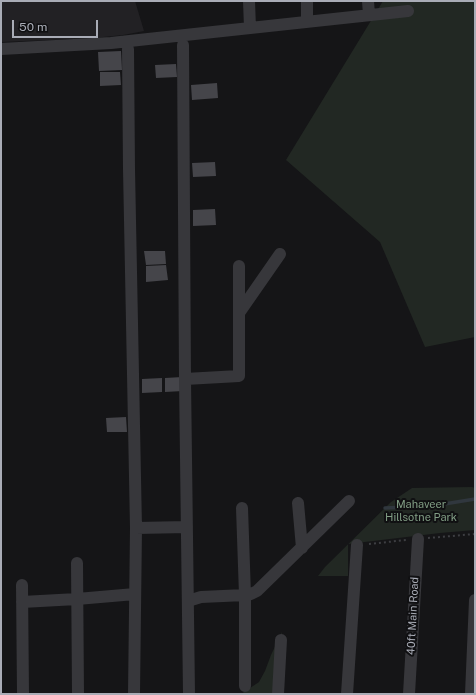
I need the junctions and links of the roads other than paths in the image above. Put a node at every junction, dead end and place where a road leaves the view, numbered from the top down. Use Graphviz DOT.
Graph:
graph roads {
  1 [pos="249,1"];
  2 [pos="307,1"];
  3 [pos="368,1"];
  4 [pos="408,11"];
  5 [pos="369,15"];
  6 [pos="307,22"];
  7 [pos="250,28"];
  8 [pos="183,45"];
  9 [pos="1,49"];
  10 [pos="128,49"];
  11 [pos="280,254"];
  12 [pos="238,266"];
  13 [pos="239,313"];
  14 [pos="185,379"];
  15 [pos="350,501"];
  16 [pos="298,503"];
  17 [pos="242,508"];
  18 [pos="187,527"];
  19 [pos="136,528"];
  20 [pos="418,539"];
  21 [pos="357,545"];
  22 [pos="302,548"];
  23 [pos="77,563"];
  24 [pos="22,585"];
  25 [pos="135,594"];
  26 [pos="245,595"];
  27 [pos="77,599"];
  28 [pos="475,600"];
  29 [pos="188,601"];
  30 [pos="22,602"];
  31 [pos="281,640"];
  32 [pos="245,686"];
  33 [pos="23,694"];
  34 [pos="78,694"];
  35 [pos="134,694"];
  36 [pos="189,694"];
  37 [pos="278,694"];
  38 [pos="347,694"];
  39 [pos="409,694"];
  40 [pos="471,694"];
  1 -- 7 [label="street"];
  2 -- 6 [label="street"];
  3 -- 5 [label="street"];
  4 -- 5 [label="street"];
  5 -- 6 [label="street"];
  6 -- 7 [label="street"];
  7 -- 9 [label="street"];
  8 -- 14 [label="street"];
  10 -- 19 [label="street"];
  11 -- 13 [label="street"];
  12 -- 13 [label="street"];
  13 -- 14 [label="street"];
  14 -- 18 [label="street"];
  15 -- 22 [label="street"];
  16 -- 22 [label="street"];
  17 -- 26 [label="street"];
  18 -- 19 [label="street"];
  18 -- 29 [label="street"];
  19 -- 25 [label="street"];
  20 -- 39 [label="street, 40ft Main Road"];
  21 -- 38 [label="street"];
  22 -- 26 [label="street"];
  23 -- 27 [label="street"];
  24 -- 30 [label="street"];
  25 -- 27 [label="street"];
  25 -- 35 [label="street"];
  26 -- 29 [label="street"];
  26 -- 32 [label="street"];
  27 -- 30 [label="street"];
  27 -- 34 [label="street"];
  28 -- 40 [label="street"];
  29 -- 36 [label="street"];
  30 -- 33 [label="street"];
  31 -- 37 [label="street"];
}
